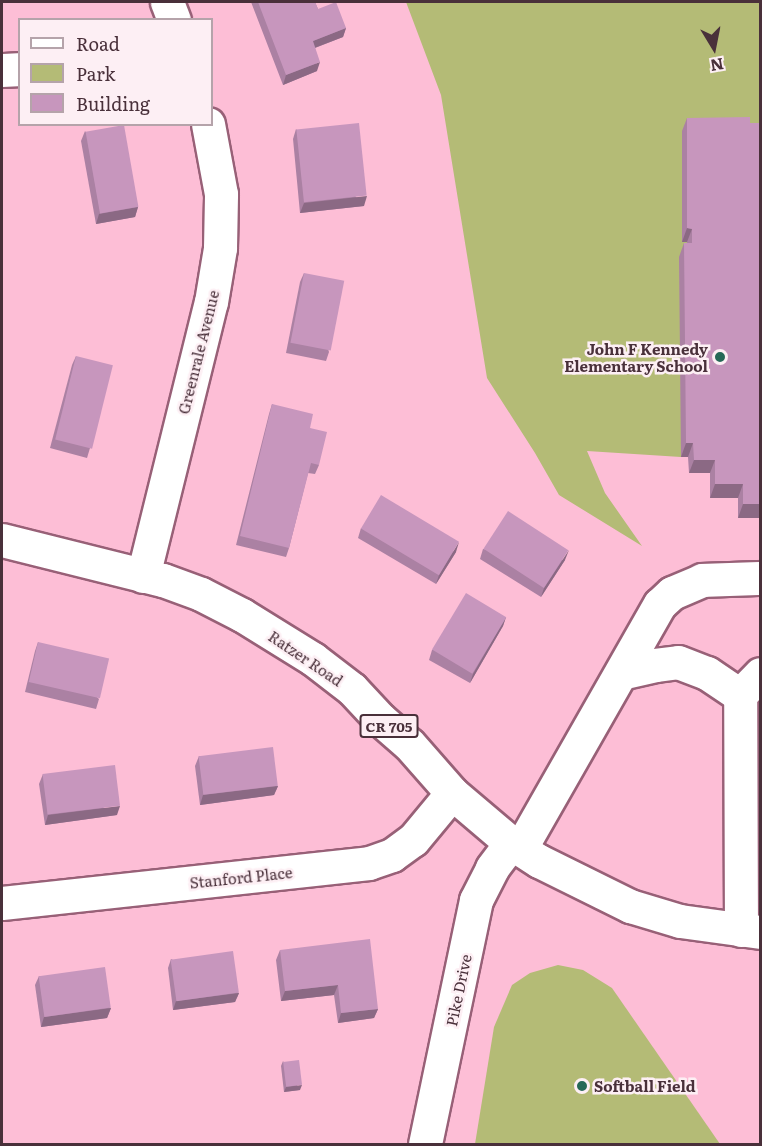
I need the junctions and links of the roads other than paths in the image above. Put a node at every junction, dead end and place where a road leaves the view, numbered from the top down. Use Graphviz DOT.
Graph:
graph roads {
  1 [pos="167,2"];
  2 [pos="173,18"];
  3 [pos="18,69"];
  4 [pos="2,70"];
  5 [pos="208,126"];
  6 [pos="2,540"];
  7 [pos="142,576"];
  8 [pos="760,578"];
  9 [pos="621,673"];
  10 [pos="750,685"];
  11 [pos="452,793"];
  12 [pos="516,846"];
  13 [pos="2,903"];
  14 [pos="751,931"];
  15 [pos="425,1144"];
  1 -- 2 [label="street"];
  3 -- 4 [label="street"];
  5 -- 7 [label="street, Greenrale Avenue"];
  6 -- 7 [label="street, Ratzer Road / CR 705"];
  7 -- 11 [label="street, Ratzer Road / CR 705"];
  8 -- 9 [label="street, Pike Drive"];
  9 -- 10 [label="street"];
  9 -- 12 [label="street, Pike Drive"];
  10 -- 14 [label="street"];
  11 -- 12 [label="street, Ratzer Road / CR 705"];
  11 -- 13 [label="street, Stanford Place"];
  12 -- 14 [label="street, Ratzer Road / CR 705"];
  12 -- 15 [label="street, Pike Drive"];
}
